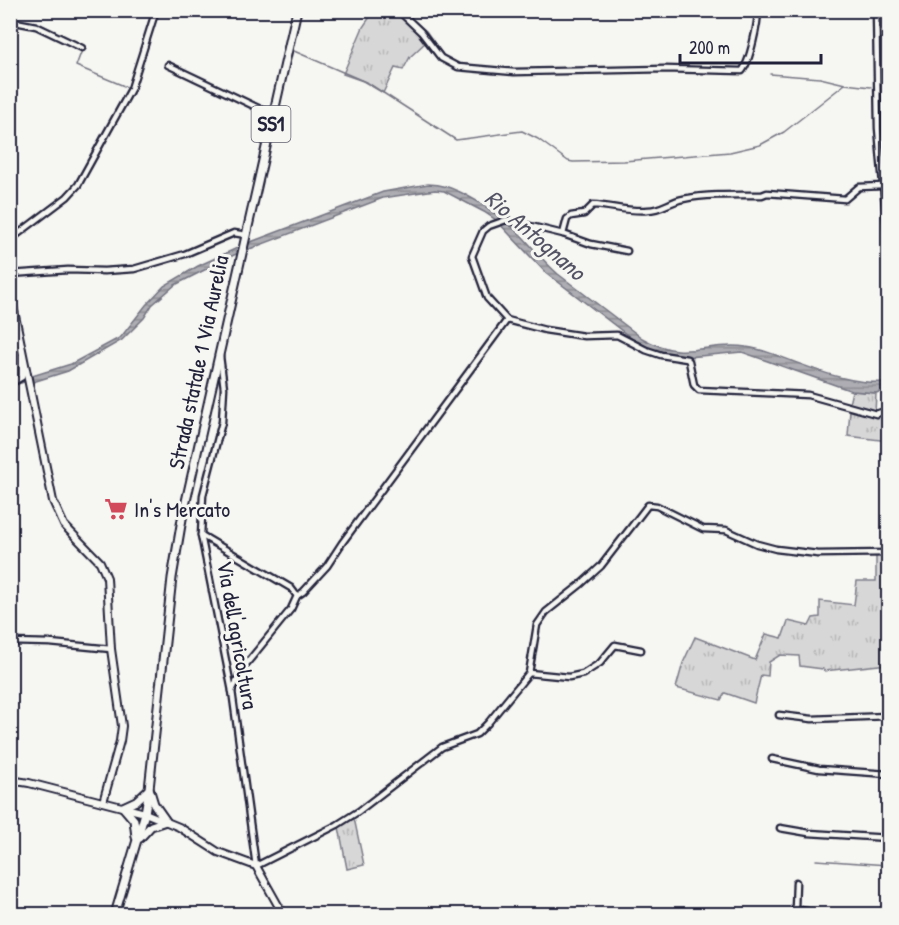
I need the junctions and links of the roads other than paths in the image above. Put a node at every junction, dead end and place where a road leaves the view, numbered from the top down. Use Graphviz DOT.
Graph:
graph roads {
  1 [pos="156,10"];
  2 [pos="297,10"];
  3 [pos="398,10"];
  4 [pos="758,10"];
  5 [pos="876,10"];
  6 [pos="10,21"];
  7 [pos="82,48"];
  8 [pos="168,65"];
  9 [pos="273,115"];
  10 [pos="883,186"];
  11 [pos="563,234"];
  12 [pos="245,236"];
  13 [pos="10,240"];
  14 [pos="888,240"];
  15 [pos="627,251"];
  16 [pos="10,274"];
  17 [pos="10,291"];
  18 [pos="12,306"];
  19 [pos="507,321"];
  20 [pos="24,352"];
  21 [pos="220,356"];
  22 [pos="10,384"];
  23 [pos="888,411"];
  24 [pos="201,535"];
  25 [pos="888,553"];
  26 [pos="297,596"];
  27 [pos="10,642"];
  28 [pos="111,649"];
  29 [pos="641,650"];
  30 [pos="529,673"];
  31 [pos="232,691"];
  32 [pos="779,715"];
  33 [pos="888,716"];
  34 [pos="772,759"];
  35 [pos="888,774"];
  36 [pos="10,780"];
  37 [pos="149,789"];
  38 [pos="103,802"];
  39 [pos="123,807"];
  40 [pos="145,813"];
  41 [pos="166,821"];
  42 [pos="780,828"];
  43 [pos="888,838"];
  44 [pos="136,842"];
  45 [pos="255,866"];
  46 [pos="796,882"];
  47 [pos="115,915"];
  48 [pos="283,915"];
  49 [pos="822,915"];
  1 -- 13 [label="street"];
  2 -- 9 [label="main road, Strada statale 1 Via Aurelia / SS1"];
  3 -- 4 [label="street"];
  5 -- 10 [label="street"];
  6 -- 7 [label="street"];
  8 -- 9 [label="street"];
  9 -- 12 [label="main road, Strada statale 1 Via Aurelia / SS1"];
  10 -- 11 [label="street"];
  10 -- 14 [label="street"];
  11 -- 15 [label="street"];
  11 -- 19 [label="street"];
  12 -- 16 [label="street"];
  12 -- 21 [label="main road, Strada statale 1 Via Aurelia / SS1"];
  17 -- 18 [label="street"];
  18 -- 20 [label="street"];
  19 -- 23 [label="street"];
  19 -- 26 [label="street"];
  20 -- 22 [label="street"];
  20 -- 28 [label="street"];
  21 -- 24 [label="street, Via dell'agricoltura"];
  21 -- 37 [label="main road, Strada statale 1 Via Aurelia / SS1"];
  24 -- 26 [label="street"];
  24 -- 31 [label="street, Via dell'agricoltura"];
  25 -- 30 [label="street"];
  26 -- 31 [label="street"];
  27 -- 28 [label="street"];
  28 -- 38 [label="street"];
  29 -- 30 [label="street"];
  30 -- 45 [label="street"];
  31 -- 45 [label="street, Via dell'agricoltura"];
  32 -- 33 [label="street"];
  34 -- 35 [label="street"];
  36 -- 38 [label="street"];
  37 -- 39 [label="main road"];
  37 -- 40 [label="main road, SS1"];
  37 -- 41 [label="main road"];
  38 -- 39 [label="street"];
  39 -- 40 [label="street"];
  39 -- 44 [label="main road"];
  40 -- 41 [label="street"];
  40 -- 44 [label="main road, SS1"];
  41 -- 44 [label="main road"];
  41 -- 45 [label="street"];
  42 -- 43 [label="street"];
  44 -- 47 [label="main road, SS1"];
  45 -- 48 [label="street, Via dell'agricoltura"];
  46 -- 49 [label="street"];
}
